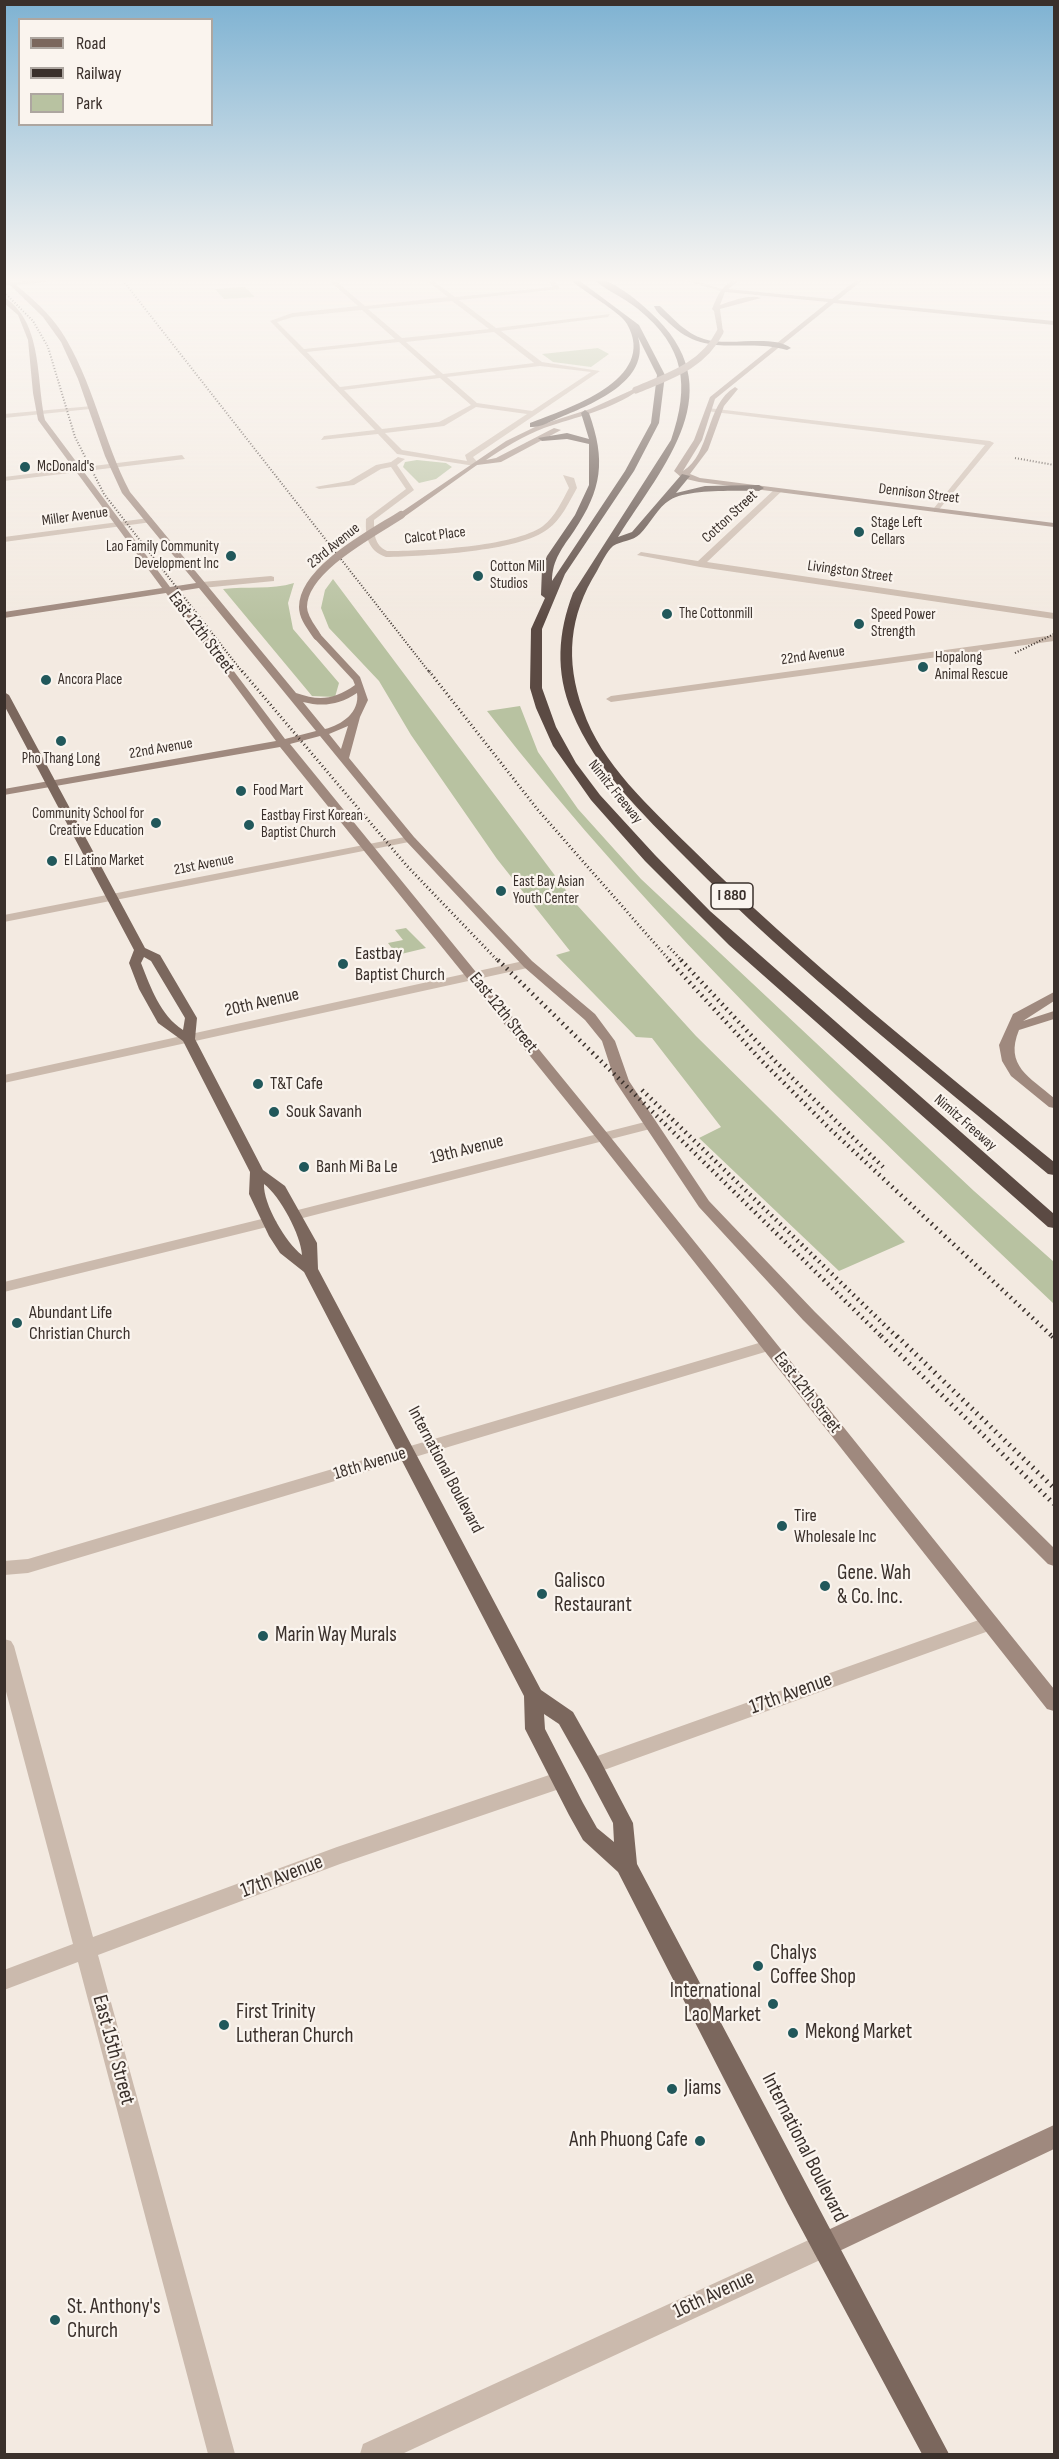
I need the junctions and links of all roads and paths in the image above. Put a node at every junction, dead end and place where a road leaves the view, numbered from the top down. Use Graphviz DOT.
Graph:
graph roads {
  1 [pos="37,393"];
  2 [pos="84,393"];
  3 [pos="342,393"];
  4 [pos="461,393"];
  5 [pos="563,393"];
  6 [pos="604,393"];
  7 [pos="630,393"];
  8 [pos="663,393"];
  9 [pos="688,393"];
  10 [pos="719,393"];
  11 [pos="729,393"];
  12 [pos="475,405"];
  13 [pos="90,407"];
  14 [pos="708,410"];
  15 [pos="719,411"];
  16 [pos="39,412"];
  17 [pos="532,413"];
  18 [pos="585,413"];
  19 [pos="4,416"];
  20 [pos="531,429"];
  21 [pos="379,432"];
  22 [pos="324,438"];
  23 [pos="542,438"];
  24 [pos="591,442"];
  25 [pos="409,455"];
  26 [pos="182,458"];
  27 [pos="697,462"];
  28 [pos="393,464"];
  29 [pos="475,464"];
  30 [pos="111,466"];
  31 [pos="81,470"];
  32 [pos="685,476"];
  33 [pos="566,477"];
  34 [pos="4,479"];
  35 [pos="319,487"];
  36 [pos="759,488"];
  37 [pos="779,490"];
  38 [pos="668,497"];
  39 [pos="937,510"];
  40 [pos="148,520"];
  41 [pos="118,524"];
  42 [pos="1054,525"];
  43 [pos="4,540"];
  44 [pos="611,544"];
  45 [pos="641,555"];
  46 [pos="700,564"];
  47 [pos="271,579"];
  48 [pos="202,585"];
  49 [pos="170,591"];
  50 [pos="545,600"];
  51 [pos="4,615"];
  52 [pos="1054,616"];
  53 [pos="1054,638"];
  54 [pos="360,686"];
  55 [pos="4,695"];
  56 [pos="291,695"];
  57 [pos="611,699"];
  58 [pos="355,717"];
  59 [pos="322,734"];
  60 [pos="283,743"];
  61 [pos="343,759"];
  62 [pos="50,784"];
  63 [pos="4,792"];
  64 [pos="410,839"];
  65 [pos="368,848"];
  66 [pos="112,898"];
  67 [pos="4,919"];
  68 [pos="140,950"];
  69 [pos="528,964"];
  70 [pos="472,975"];
  71 [pos="1053,998"];
  72 [pos="1054,1015"];
  73 [pos="1054,1026"];
  74 [pos="1016,1027"];
  75 [pos="188,1039"];
  76 [pos="4,1079"];
  77 [pos="1054,1104"];
  78 [pos="649,1125"];
  79 [pos="603,1137"];
  80 [pos="1054,1170"];
  81 [pos="257,1172"];
  82 [pos="295,1215"];
  83 [pos="270,1222"];
  84 [pos="1054,1223"];
  85 [pos="310,1269"];
  86 [pos="4,1287"];
  87 [pos="769,1345"];
  88 [pos="407,1452"];
  89 [pos="1054,1559"];
  90 [pos="4,1568"];
  91 [pos="990,1623"];
  92 [pos="4,1646"];
  93 [pos="534,1696"];
  94 [pos="1054,1703"];
  95 [pos="593,1766"];
  96 [pos="561,1780"];
  97 [pos="626,1865"];
  98 [pos="87,1950"];
  99 [pos="4,1980"];
  100 [pos="1054,2137"];
  101 [pos="824,2246"];
  102 [pos="222,2454"];
  103 [pos="373,2454"];
  104 [pos="936,2454"];
  1 -- 16 [label="main road, East 12th Street"];
  2 -- 13 [label="main road, East 12th Street"];
  3 -- 21 [label="street"];
  4 -- 12 [label="street"];
  5 -- 17 [label="street, 23rd Avenue"];
  6 -- 20 [label="highway"];
  7 -- 18 [label="main road, 23rd Avenue, bridge"];
  8 -- 50 [label="highway, Nimitz Freeway / I 880"];
  9 -- 44 [label="highway, Nimitz Freeway / I 880"];
  10 -- 14 [label="main road"];
  11 -- 15 [label="main road"];
  12 -- 17 [label="street"];
  12 -- 21 [label="street"];
  13 -- 16 [label="street"];
  13 -- 30 [label="main road, East 12th Street"];
  14 -- 15 [label="street"];
  14 -- 32 [label="main road"];
  15 -- 27 [label="main road"];
  15 -- 39 [label="street"];
  16 -- 19 [label="street"];
  16 -- 31 [label="main road, East 12th Street"];
  17 -- 29 [label="street, 23rd Avenue"];
  18 -- 20 [label="main road, 23rd Avenue"];
  18 -- 23 [label="main road, 23rd Avenue"];
  18 -- 24 [label="highway"];
  20 -- 29 [label="main road, 23rd Avenue"];
  21 -- 22 [label="street"];
  21 -- 25 [label="street"];
  23 -- 24 [label="highway"];
  23 -- 29 [label="main road, 23rd Avenue"];
  24 -- 50 [label="highway"];
  25 -- 28 [label="street"];
  25 -- 29 [label="street"];
  26 -- 30 [label="street"];
  27 -- 32 [label="main road"];
  27 -- 37 [label="main road, Dennison Street"];
  28 -- 33 [label="street, Calcot Place"];
  28 -- 35 [label="street"];
  29 -- 54 [label="main road, 23rd Avenue, bridge"];
  30 -- 31 [label="street"];
  30 -- 40 [label="main road, East 12th Street"];
  31 -- 34 [label="street"];
  31 -- 41 [label="main road, East 12th Street"];
  32 -- 36 [label="main road, Dennison Street"];
  32 -- 38 [label="highway"];
  36 -- 37 [label="main road, Dennison Street"];
  36 -- 38 [label="highway"];
  37 -- 39 [label="main road, Dennison Street"];
  37 -- 46 [label="street, Cotton Street"];
  38 -- 44 [label="highway"];
  39 -- 42 [label="main road, Dennison Street"];
  40 -- 41 [label="street, Miller Avenue"];
  40 -- 48 [label="main road, East 12th Street"];
  41 -- 43 [label="street, Miller Avenue"];
  41 -- 49 [label="main road, East 12th Street"];
  44 -- 80 [label="highway, Nimitz Freeway / I 880"];
  45 -- 46 [label="street, Livingston Street"];
  46 -- 52 [label="street, Livingston Street"];
  47 -- 48 [label="street"];
  48 -- 49 [label="main road"];
  48 -- 56 [label="main road, East 12th Street"];
  49 -- 51 [label="main road"];
  49 -- 60 [label="main road, East 12th Street"];
  50 -- 84 [label="highway, Nimitz Freeway / I 880"];
  53 -- 57 [label="street, 22nd Avenue"];
  54 -- 56 [label="main road"];
  54 -- 58 [label="main road"];
  55 -- 62 [label="main road, International Boulevard"];
  56 -- 59 [label="main road, East 12th Street"];
  58 -- 59 [label="main road"];
  58 -- 61 [label="main road"];
  59 -- 60 [label="main road, 22nd Avenue"];
  59 -- 61 [label="main road, East 12th Street"];
  60 -- 62 [label="main road, 22nd Avenue"];
  60 -- 65 [label="main road, East 12th Street"];
  61 -- 64 [label="main road, East 12th Street"];
  62 -- 63 [label="main road, 22nd Avenue"];
  62 -- 66 [label="main road, International Boulevard"];
  64 -- 65 [label="street, 21st Avenue"];
  64 -- 69 [label="main road, East 12th Street"];
  65 -- 66 [label="street, 21st Avenue"];
  65 -- 70 [label="main road, East 12th Street"];
  66 -- 67 [label="street, 21st Avenue"];
  66 -- 68 [label="main road, International Boulevard"];
  68 -- 75 [label="main road, International Boulevard"];
  68 -- 75 [label="main road, International Boulevard"];
  69 -- 70 [label="street, 20th Avenue"];
  69 -- 78 [label="main road, East 12th Street"];
  70 -- 75 [label="street, 20th Avenue"];
  70 -- 79 [label="main road, East 12th Street"];
  71 -- 74 [label="main road"];
  72 -- 74 [label="main road"];
  73 -- 74 [label="main road"];
  74 -- 77 [label="main road"];
  75 -- 76 [label="street, 20th Avenue"];
  75 -- 81 [label="main road, International Boulevard"];
  78 -- 79 [label="street, 19th Avenue"];
  78 -- 89 [label="main road, East 12th Street"];
  79 -- 82 [label="street, 19th Avenue"];
  79 -- 87 [label="main road, East 12th Street"];
  81 -- 82 [label="main road, International Boulevard"];
  81 -- 83 [label="main road, International Boulevard"];
  82 -- 85 [label="main road, International Boulevard"];
  83 -- 85 [label="main road, International Boulevard"];
  83 -- 86 [label="street"];
  85 -- 88 [label="main road, International Boulevard"];
  87 -- 88 [label="street, 18th Avenue"];
  87 -- 91 [label="main road, East 12th Street"];
  88 -- 90 [label="street, 18th Avenue"];
  88 -- 93 [label="main road, International Boulevard"];
  91 -- 94 [label="main road, East 12th Street"];
  91 -- 95 [label="street, 17th Avenue"];
  92 -- 98 [label="street, East 15th Street"];
  93 -- 95 [label="main road, International Boulevard"];
  93 -- 96 [label="main road, International Boulevard"];
  95 -- 97 [label="main road, International Boulevard"];
  96 -- 97 [label="main road, International Boulevard"];
  96 -- 98 [label="street, 17th Avenue"];
  97 -- 101 [label="main road, International Boulevard"];
  98 -- 99 [label="street, 17th Avenue"];
  98 -- 102 [label="street, East 15th Street"];
  100 -- 101 [label="main road, 16th Avenue"];
  101 -- 103 [label="street, 16th Avenue"];
  101 -- 104 [label="main road, International Boulevard"];
}
